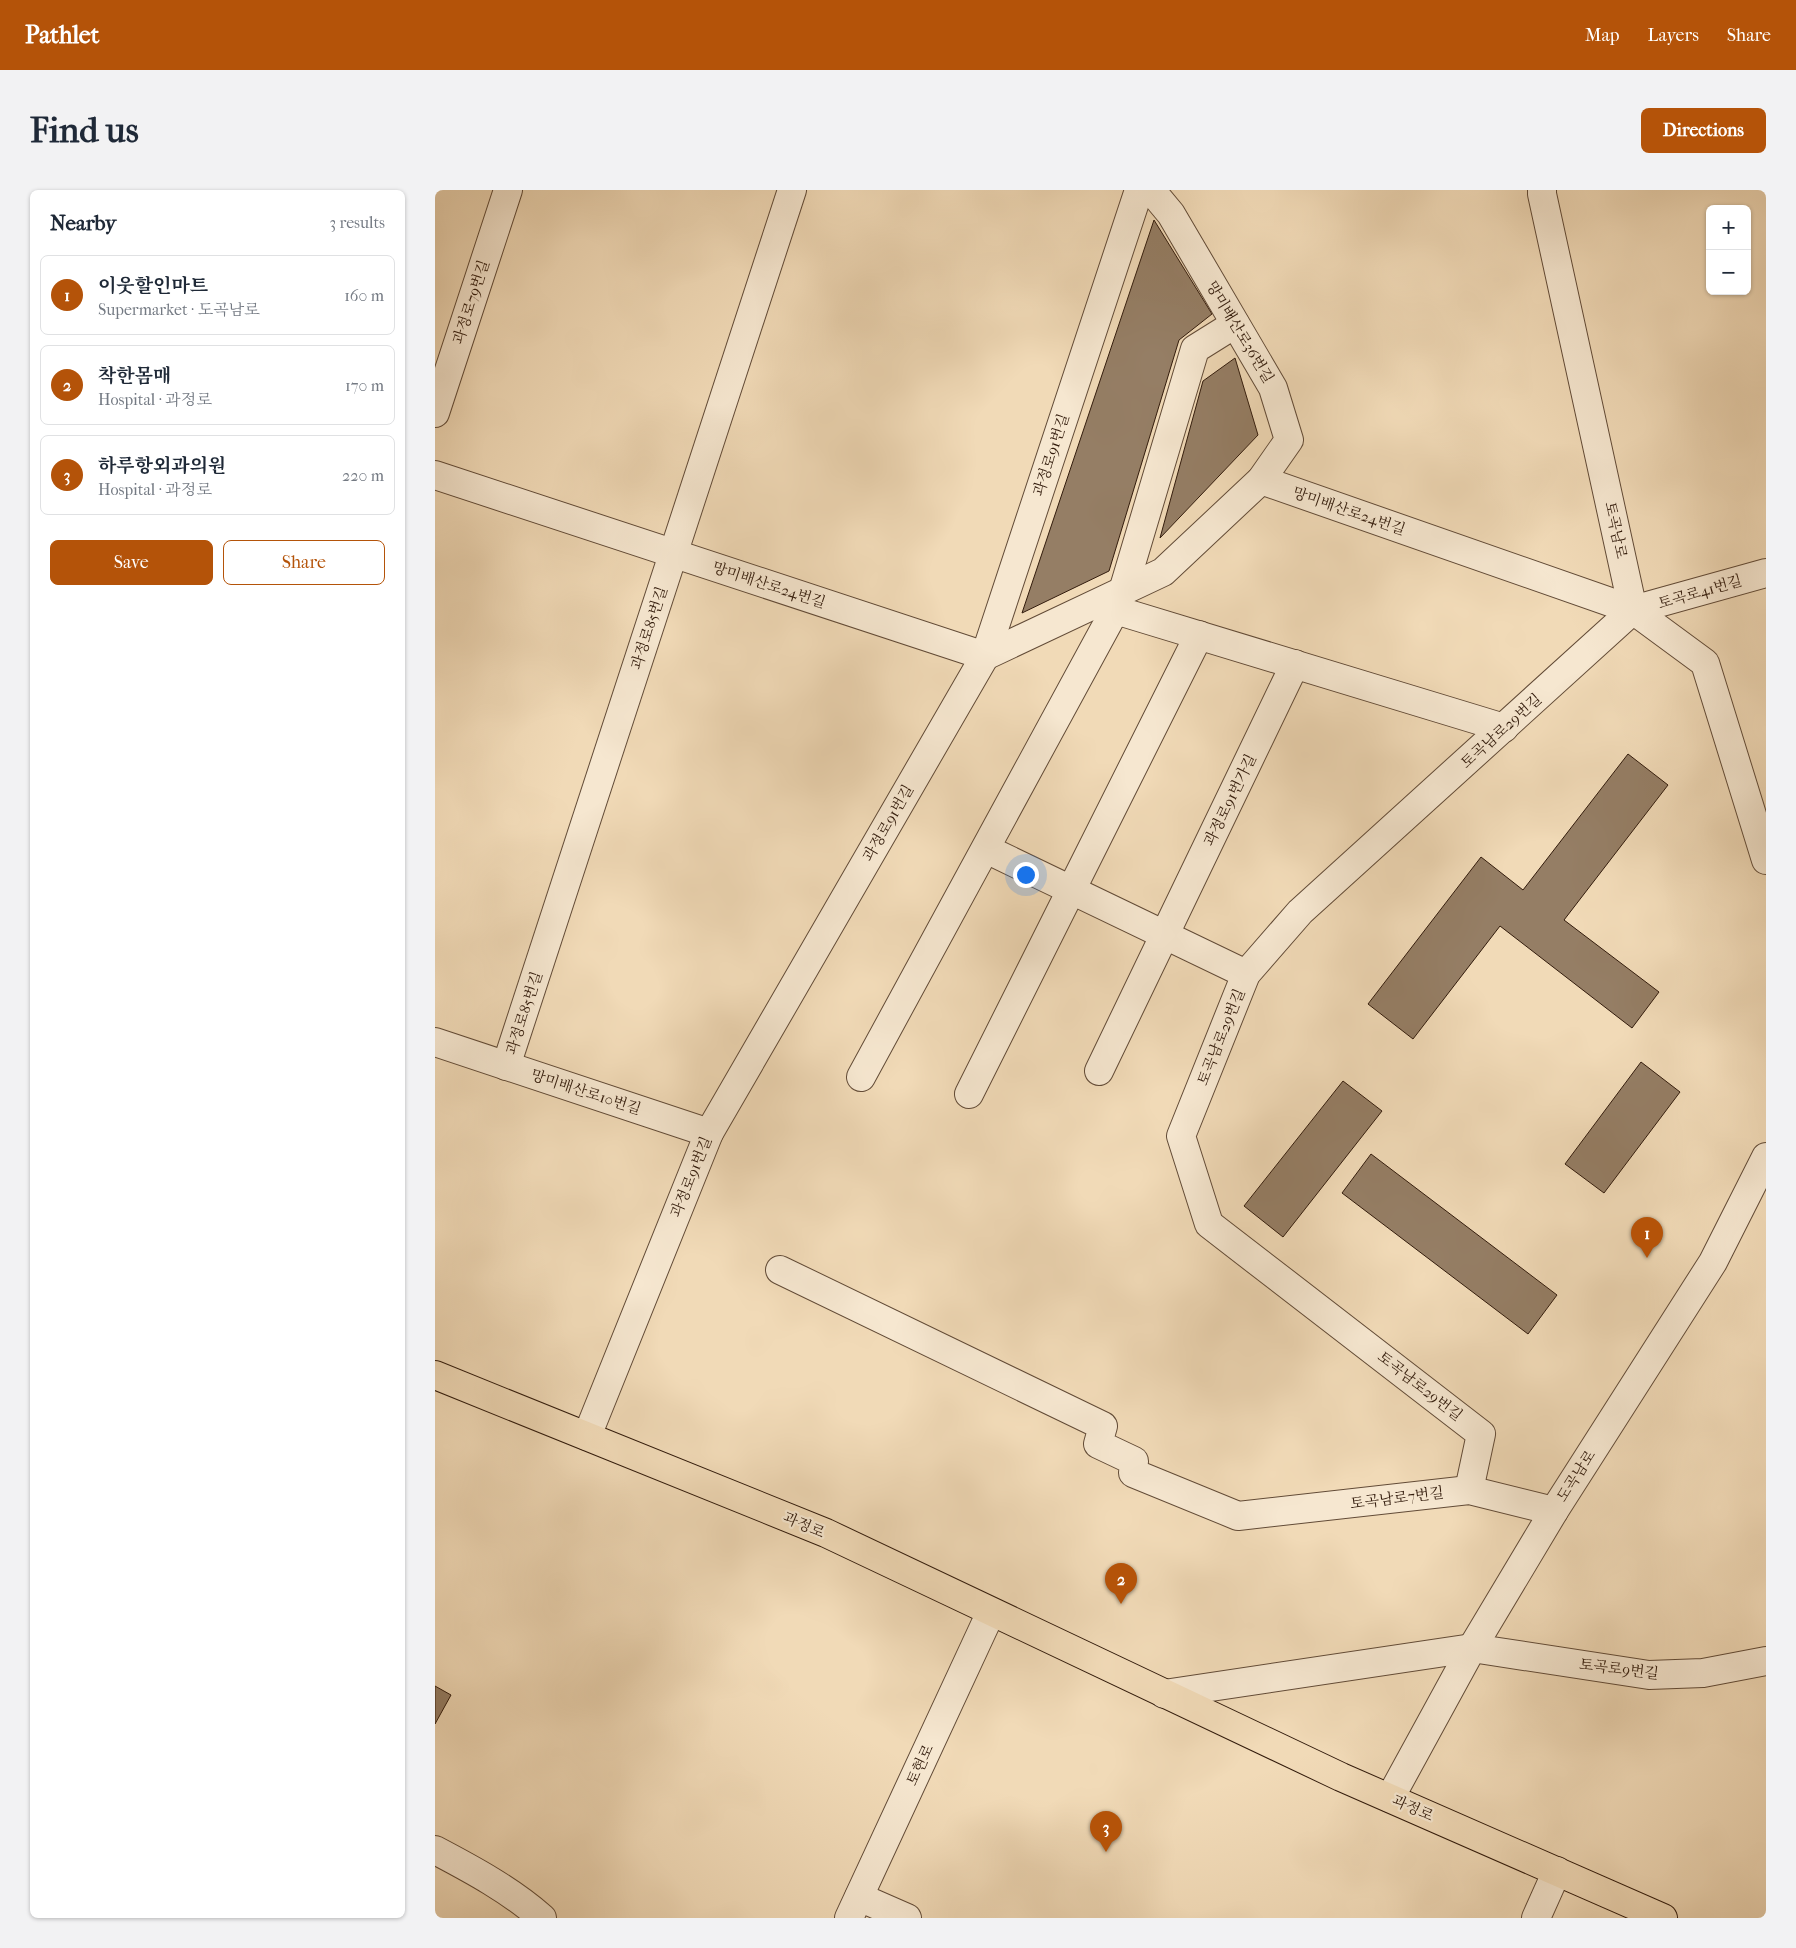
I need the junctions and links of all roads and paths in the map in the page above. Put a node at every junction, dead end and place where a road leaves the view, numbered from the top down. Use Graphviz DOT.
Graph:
graph roads {
  1 [pos="508,190"];
  2 [pos="792,190"];
  3 [pos="1139,190"];
  4 [pos="1151,190"];
  5 [pos="1542,190"];
  6 [pos="1235,324"];
  7 [pos="435,413"];
  8 [pos="435,475"];
  9 [pos="1261,480"];
  10 [pos="673,554"];
  11 [pos="1766,573"];
  12 [pos="1112,602"];
  13 [pos="1633,610"];
  14 [pos="1199,635"];
  15 [pos="985,656"];
  16 [pos="1295,664"];
  17 [pos="1505,728"];
  18 [pos="1762,831"];
  19 [pos="986,849"];
  20 [pos="1766,860"];
  21 [pos="1071,890"];
  22 [pos="1165,936"];
  23 [pos="1246,974"];
  24 [pos="435,1042"];
  25 [pos="506,1066"];
  26 [pos="1099,1070"];
  27 [pos="861,1077"];
  28 [pos="969,1094"];
  29 [pos="709,1133"];
  30 [pos="1766,1157"];
  31 [pos="780,1270"];
  32 [pos="435,1375"];
  33 [pos="587,1436"];
  34 [pos="1469,1490"];
  35 [pos="1554,1511"];
  36 [pos="991,1612"];
  37 [pos="1473,1648"];
  38 [pos="1766,1661"];
  39 [pos="1164,1694"];
  40 [pos="1390,1798"];
  41 [pos="435,1850"];
  42 [pos="1557,1871"];
  43 [pos="854,1907"];
  44 [pos="542,1918"];
  45 [pos="907,1918"];
  46 [pos="1536,1918"];
  47 [pos="1663,1918"];
  1 -- 7 [label="street, 과정로79번길"];
  2 -- 10 [label="street, 과정로85번길"];
  3 -- 15 [label="street, 과정로91번길"];
  4 -- 6 [label="street, 망미배산로36번길"];
  5 -- 13 [label="street, 토곡남로"];
  6 -- 9 [label="street, 망미배산로36번길"];
  6 -- 12 [label="street"];
  8 -- 10 [label="street, 망미배산로24번길"];
  9 -- 12 [label="street"];
  9 -- 13 [label="street, 망미배산로24번길"];
  10 -- 15 [label="street, 망미배산로24번길"];
  10 -- 25 [label="street, 과정로85번길"];
  11 -- 13 [label="street, 토곡로41번길"];
  12 -- 14 [label="street"];
  12 -- 15 [label="street"];
  12 -- 19 [label="street"];
  13 -- 17 [label="street, 토곡남로29번길"];
  13 -- 18 [label="street"];
  14 -- 16 [label="street"];
  14 -- 21 [label="street"];
  15 -- 29 [label="street, 과정로91번길"];
  16 -- 17 [label="street"];
  16 -- 22 [label="street, 과정로91번가길"];
  17 -- 23 [label="street, 토곡남로29번길"];
  18 -- 20 [label="street"];
  19 -- 21 [label="street"];
  19 -- 27 [label="street"];
  21 -- 22 [label="street"];
  21 -- 28 [label="street"];
  22 -- 23 [label="street"];
  22 -- 26 [label="street, 과정로91번가길"];
  23 -- 34 [label="street, 토곡남로29번길"];
  24 -- 25 [label="street, 망미배산로10번길"];
  25 -- 29 [label="street, 망미배산로10번길"];
  29 -- 33 [label="street, 과정로91번길"];
  30 -- 35 [label="street, 도곡남로"];
  31 -- 34 [label="street, 토곡남로7번길"];
  32 -- 33 [label="main road, 과정로"];
  33 -- 36 [label="main road, 과정로"];
  34 -- 35 [label="street, 토곡남로7번길"];
  35 -- 37 [label="street, 도곡남로"];
  36 -- 39 [label="main road, 과정로"];
  36 -- 43 [label="street, 토현로"];
  37 -- 38 [label="street, 토곡로9번길"];
  37 -- 39 [label="street"];
  37 -- 40 [label="street, 도곡남로"];
  39 -- 40 [label="main road, 과정로"];
  40 -- 42 [label="main road, 과정로"];
  41 -- 44 [label="street"];
  42 -- 46 [label="street"];
  42 -- 47 [label="main road, 과정로"];
  43 -- 45 [label="street"];
}
